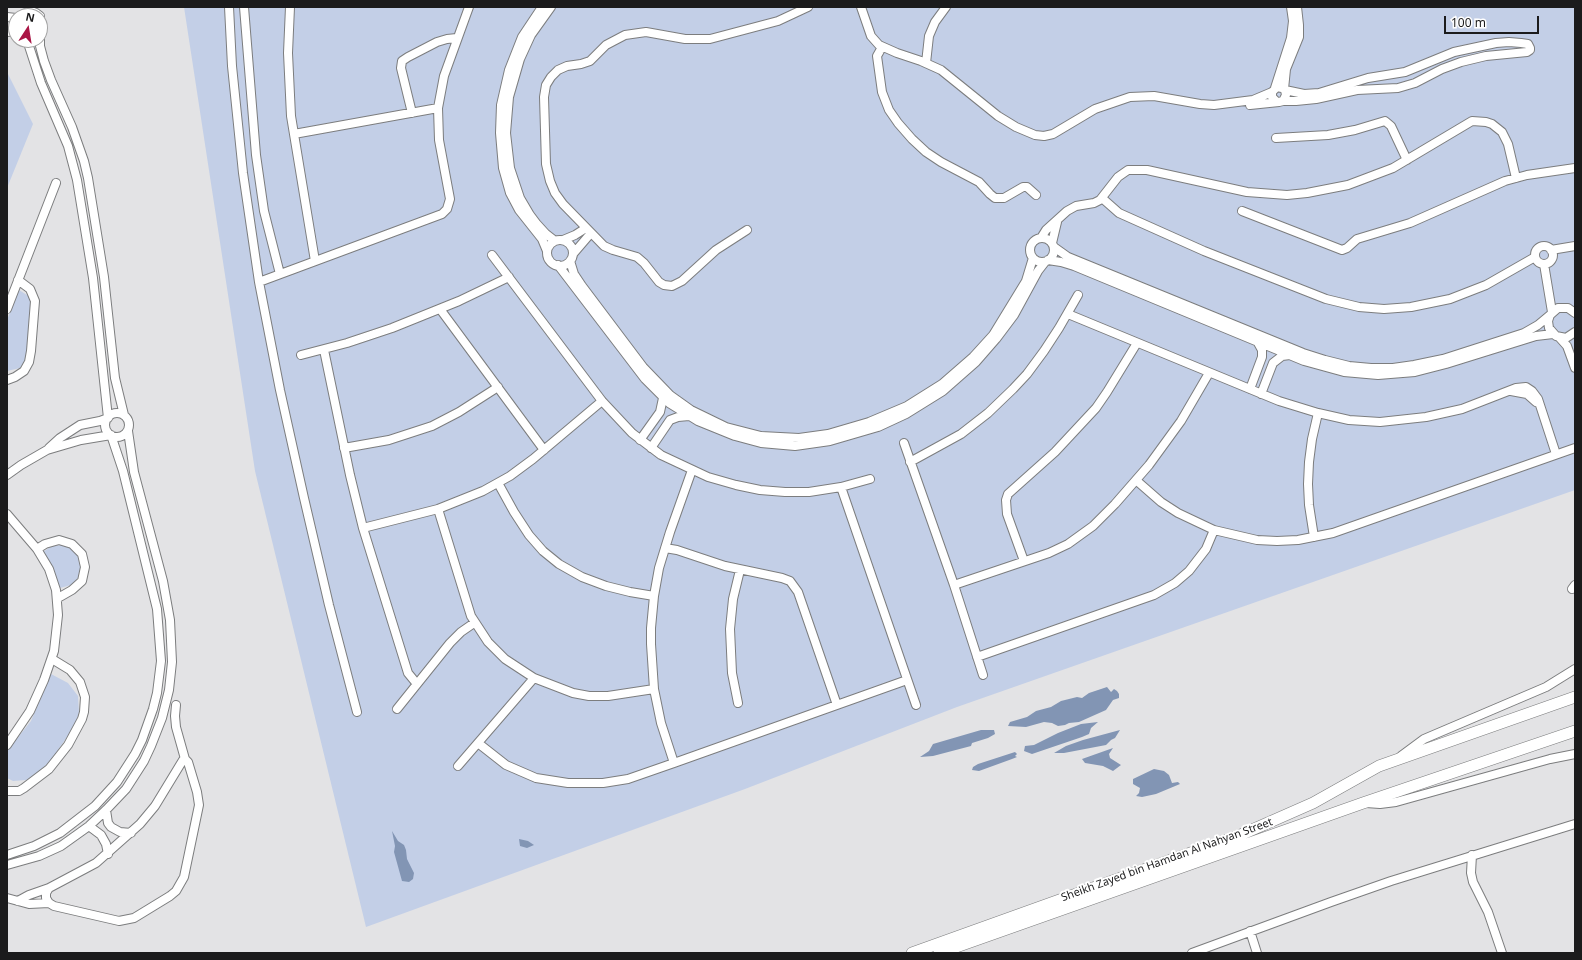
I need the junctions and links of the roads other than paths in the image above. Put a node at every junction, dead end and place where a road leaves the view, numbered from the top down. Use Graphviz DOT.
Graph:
graph roads {
  1 [pos="229,7"];
  2 [pos="244,7"];
  3 [pos="290,7"];
  4 [pos="469,7"];
  5 [pos="542,7"];
  6 [pos="551,7"];
  7 [pos="808,7"];
  8 [pos="860,7"];
  9 [pos="946,7"];
  10 [pos="1291,7"];
  11 [pos="1297,7"];
  12 [pos="457,38"];
  13 [pos="29,48"];
  14 [pos="41,48"];
  15 [pos="884,48"];
  16 [pos="929,65"];
  17 [pos="1274,90"];
  18 [pos="1285,90"];
  19 [pos="1280,101"];
  20 [pos="438,108"];
  21 [pos="412,113"];
  22 [pos="294,134"];
  23 [pos="1276,138"];
  24 [pos="1407,160"];
  25 [pos="1575,168"];
  26 [pos="1516,178"];
  27 [pos="56,183"];
  28 [pos="1036,195"];
  29 [pos="1102,198"];
  30 [pos="1242,211"];
  31 [pos="1057,222"];
  32 [pos="589,230"];
  33 [pos="747,230"];
  34 [pos="1041,238"];
  35 [pos="559,240"];
  36 [pos="1053,245"];
  37 [pos="1575,246"];
  38 [pos="1552,250"];
  39 [pos="547,251"];
  40 [pos="492,255"];
  41 [pos="571,257"];
  42 [pos="1535,257"];
  43 [pos="1033,258"];
  44 [pos="315,261"];
  45 [pos="1047,261"];
  46 [pos="1544,264"];
  47 [pos="558,265"];
  48 [pos="280,274"];
  49 [pos="509,277"];
  50 [pos="18,280"];
  51 [pos="259,282"];
  52 [pos="1078,295"];
  53 [pos="440,309"];
  54 [pos="7,310"];
  55 [pos="1574,311"];
  56 [pos="1551,313"];
  57 [pos="1068,314"];
  58 [pos="1575,334"];
  59 [pos="1556,336"];
  60 [pos="1257,341"];
  61 [pos="1575,342"];
  62 [pos="1137,343"];
  63 [pos="324,350"];
  64 [pos="301,355"];
  65 [pos="1290,355"];
  66 [pos="1575,368"];
  67 [pos="1209,373"];
  68 [pos="7,380"];
  69 [pos="498,387"];
  70 [pos="1250,389"];
  71 [pos="1261,394"];
  72 [pos="663,398"];
  73 [pos="602,401"];
  74 [pos="1318,413"];
  75 [pos="124,416"];
  76 [pos="689,416"];
  77 [pos="108,418"];
  78 [pos="653,424"];
  79 [pos="76,428"];
  80 [pos="128,431"];
  81 [pos="662,431"];
  82 [pos="111,435"];
  83 [pos="81,440"];
  84 [pos="640,440"];
  85 [pos="904,443"];
  86 [pos="344,448"];
  87 [pos="651,448"];
  88 [pos="1575,448"];
  89 [pos="47,450"];
  90 [pos="544,450"];
  91 [pos="1556,454"];
  92 [pos="910,462"];
  93 [pos="692,470"];
  94 [pos="7,475"];
  95 [pos="870,479"];
  96 [pos="1137,481"];
  97 [pos="498,483"];
  98 [pos="841,487"];
  99 [pos="438,509"];
  100 [pos="7,514"];
  101 [pos="363,528"];
  102 [pos="1214,530"];
  103 [pos="1314,537"];
  104 [pos="665,548"];
  105 [pos="37,550"];
  106 [pos="1024,562"];
  107 [pos="740,570"];
  108 [pos="954,585"];
  109 [pos="654,596"];
  110 [pos="58,598"];
  111 [pos="474,623"];
  112 [pos="978,657"];
  113 [pos="52,659"];
  114 [pos="1575,669"];
  115 [pos="984,675"];
  116 [pos="534,678"];
  117 [pos="907,680"];
  118 [pos="417,684"];
  119 [pos="654,690"];
  120 [pos="1575,697"];
  121 [pos="738,702"];
  122 [pos="176,705"];
  123 [pos="837,705"];
  124 [pos="916,705"];
  125 [pos="397,709"];
  126 [pos="358,712"];
  127 [pos="1575,731"];
  128 [pos="478,744"];
  129 [pos="7,745"];
  130 [pos="1575,754"];
  131 [pos="1399,758"];
  132 [pos="185,759"];
  133 [pos="674,763"];
  134 [pos="458,766"];
  135 [pos="174,775"];
  136 [pos="192,777"];
  137 [pos="7,791"];
  138 [pos="1363,803"];
  139 [pos="106,810"];
  140 [pos="1575,824"];
  141 [pos="89,826"];
  142 [pos="131,833"];
  143 [pos="108,854"];
  144 [pos="7,855"];
  145 [pos="1472,855"];
  146 [pos="7,865"];
  147 [pos="49,888"];
  148 [pos="7,898"];
  149 [pos="18,901"];
  150 [pos="49,903"];
  151 [pos="1250,931"];
  152 [pos="912,953"];
  153 [pos="939,953"];
  154 [pos="1192,953"];
  155 [pos="1258,953"];
  156 [pos="1502,953"];
  1 -- 51 [label="street"];
  2 -- 48 [label="street"];
  3 -- 22 [label="street"];
  4 -- 12 [label="street"];
  5 -- 39 [label="street"];
  6 -- 35 [label="street"];
  7 -- 32 [label="street"];
  8 -- 15 [label="street"];
  9 -- 16 [label="street"];
  10 -- 17 [label="street"];
  11 -- 18 [label="street"];
  12 -- 20 [label="street"];
  12 -- 21 [label="street"];
  13 -- 77 [label="street"];
  14 -- 75 [label="street"];
  15 -- 16 [label="street"];
  15 -- 28 [label="street"];
  16 -- 17 [label="street"];
  16 -- 19 [label="street"];
  17 -- 18 [label="street"];
  17 -- 19 [label="street"];
  18 -- 19 [label="street"];
  18 -- 19 [label="street"];
  20 -- 21 [label="street"];
  20 -- 44 [label="street"];
  21 -- 22 [label="street"];
  22 -- 44 [label="street"];
  23 -- 24 [label="street"];
  24 -- 26 [label="street"];
  24 -- 29 [label="street"];
  25 -- 26 [label="street"];
  26 -- 30 [label="street"];
  27 -- 50 [label="street"];
  29 -- 31 [label="street"];
  29 -- 42 [label="street"];
  31 -- 34 [label="street"];
  31 -- 36 [label="street"];
  32 -- 33 [label="street"];
  32 -- 35 [label="street"];
  32 -- 41 [label="street"];
  34 -- 36 [label="street"];
  34 -- 43 [label="street"];
  35 -- 39 [label="street"];
  35 -- 41 [label="street"];
  36 -- 45 [label="street"];
  36 -- 56 [label="street"];
  37 -- 38 [label="street"];
  38 -- 42 [label="street"];
  38 -- 46 [label="street"];
  39 -- 47 [label="street"];
  40 -- 49 [label="street"];
  41 -- 43 [label="street"];
  41 -- 47 [label="street"];
  42 -- 46 [label="street"];
  43 -- 45 [label="street"];
  44 -- 48 [label="street"];
  45 -- 60 [label="street"];
  45 -- 76 [label="street"];
  46 -- 56 [label="street"];
  47 -- 72 [label="street"];
  48 -- 51 [label="street"];
  49 -- 53 [label="street"];
  49 -- 73 [label="street"];
  50 -- 54 [label="street"];
  50 -- 68 [label="street"];
  51 -- 126 [label="street"];
  52 -- 57 [label="street"];
  53 -- 63 [label="street"];
  53 -- 69 [label="street"];
  55 -- 56 [label="street"];
  56 -- 59 [label="street"];
  57 -- 62 [label="street"];
  57 -- 92 [label="street"];
  58 -- 59 [label="street"];
  58 -- 61 [label="street"];
  59 -- 65 [label="street"];
  59 -- 66 [label="street"];
  60 -- 65 [label="street"];
  60 -- 70 [label="street"];
  62 -- 67 [label="street"];
  62 -- 106 [label="street"];
  63 -- 64 [label="street"];
  63 -- 86 [label="street"];
  65 -- 71 [label="street"];
  67 -- 70 [label="street"];
  67 -- 96 [label="street"];
  69 -- 86 [label="street"];
  69 -- 90 [label="street"];
  70 -- 71 [label="street"];
  71 -- 74 [label="street"];
  72 -- 76 [label="street"];
  72 -- 78 [label="street"];
  73 -- 84 [label="street"];
  73 -- 90 [label="street"];
  74 -- 91 [label="street"];
  74 -- 103 [label="street"];
  75 -- 77 [label="street"];
  75 -- 80 [label="street"];
  76 -- 81 [label="street"];
  77 -- 79 [label="street"];
  77 -- 82 [label="street"];
  78 -- 81 [label="street"];
  78 -- 84 [label="street"];
  79 -- 83 [label="street"];
  79 -- 89 [label="street"];
  80 -- 82 [label="street"];
  80 -- 139 [label="street"];
  81 -- 87 [label="street"];
  82 -- 83 [label="street"];
  82 -- 144 [label="street"];
  83 -- 89 [label="street"];
  84 -- 87 [label="street"];
  85 -- 92 [label="street"];
  86 -- 101 [label="street"];
  87 -- 93 [label="street"];
  88 -- 91 [label="street"];
  89 -- 94 [label="street"];
  90 -- 97 [label="street"];
  91 -- 103 [label="street"];
  92 -- 108 [label="street"];
  93 -- 98 [label="street"];
  93 -- 104 [label="street"];
  95 -- 98 [label="street"];
  96 -- 102 [label="street"];
  96 -- 106 [label="street"];
  97 -- 99 [label="street"];
  97 -- 109 [label="street"];
  98 -- 117 [label="street"];
  99 -- 101 [label="street"];
  99 -- 111 [label="street"];
  100 -- 105 [label="street"];
  101 -- 118 [label="street"];
  102 -- 103 [label="street"];
  102 -- 112 [label="street"];
  104 -- 107 [label="street"];
  104 -- 109 [label="street"];
  105 -- 110 [label="street"];
  105 -- 110 [label="street"];
  106 -- 108 [label="street"];
  107 -- 121 [label="street"];
  107 -- 123 [label="street"];
  108 -- 112 [label="street"];
  109 -- 119 [label="street"];
  110 -- 113 [label="street"];
  111 -- 116 [label="street"];
  111 -- 118 [label="street"];
  112 -- 115 [label="street"];
  113 -- 129 [label="street"];
  113 -- 137 [label="street"];
  114 -- 131 [label="street"];
  116 -- 119 [label="street"];
  116 -- 128 [label="street"];
  117 -- 123 [label="street"];
  117 -- 124 [label="street"];
  118 -- 125 [label="street"];
  119 -- 133 [label="street"];
  120 -- 131 [label="highway, Sheikh Zayed bin Hamdan Al Nahyan Street"];
  122 -- 132 [label="street"];
  123 -- 133 [label="street"];
  127 -- 138 [label="highway, Sheikh Zayed bin Hamdan Al Nahyan Street"];
  128 -- 133 [label="street"];
  128 -- 134 [label="street"];
  130 -- 138 [label="street"];
  131 -- 152 [label="highway, Sheikh Zayed bin Hamdan Al Nahyan Street"];
  132 -- 135 [label="street"];
  132 -- 136 [label="street"];
  135 -- 136 [label="street"];
  135 -- 142 [label="street"];
  136 -- 150 [label="street"];
  138 -- 153 [label="highway, Sheikh Zayed bin Hamdan Al Nahyan Street"];
  139 -- 141 [label="street"];
  139 -- 142 [label="street"];
  140 -- 145 [label="street"];
  141 -- 143 [label="street"];
  141 -- 146 [label="street"];
  142 -- 143 [label="street"];
  143 -- 147 [label="street"];
  145 -- 151 [label="street"];
  145 -- 156 [label="street"];
  147 -- 149 [label="street"];
  147 -- 150 [label="street"];
  148 -- 149 [label="street"];
  149 -- 150 [label="street"];
  151 -- 154 [label="street"];
  151 -- 155 [label="street"];
}
